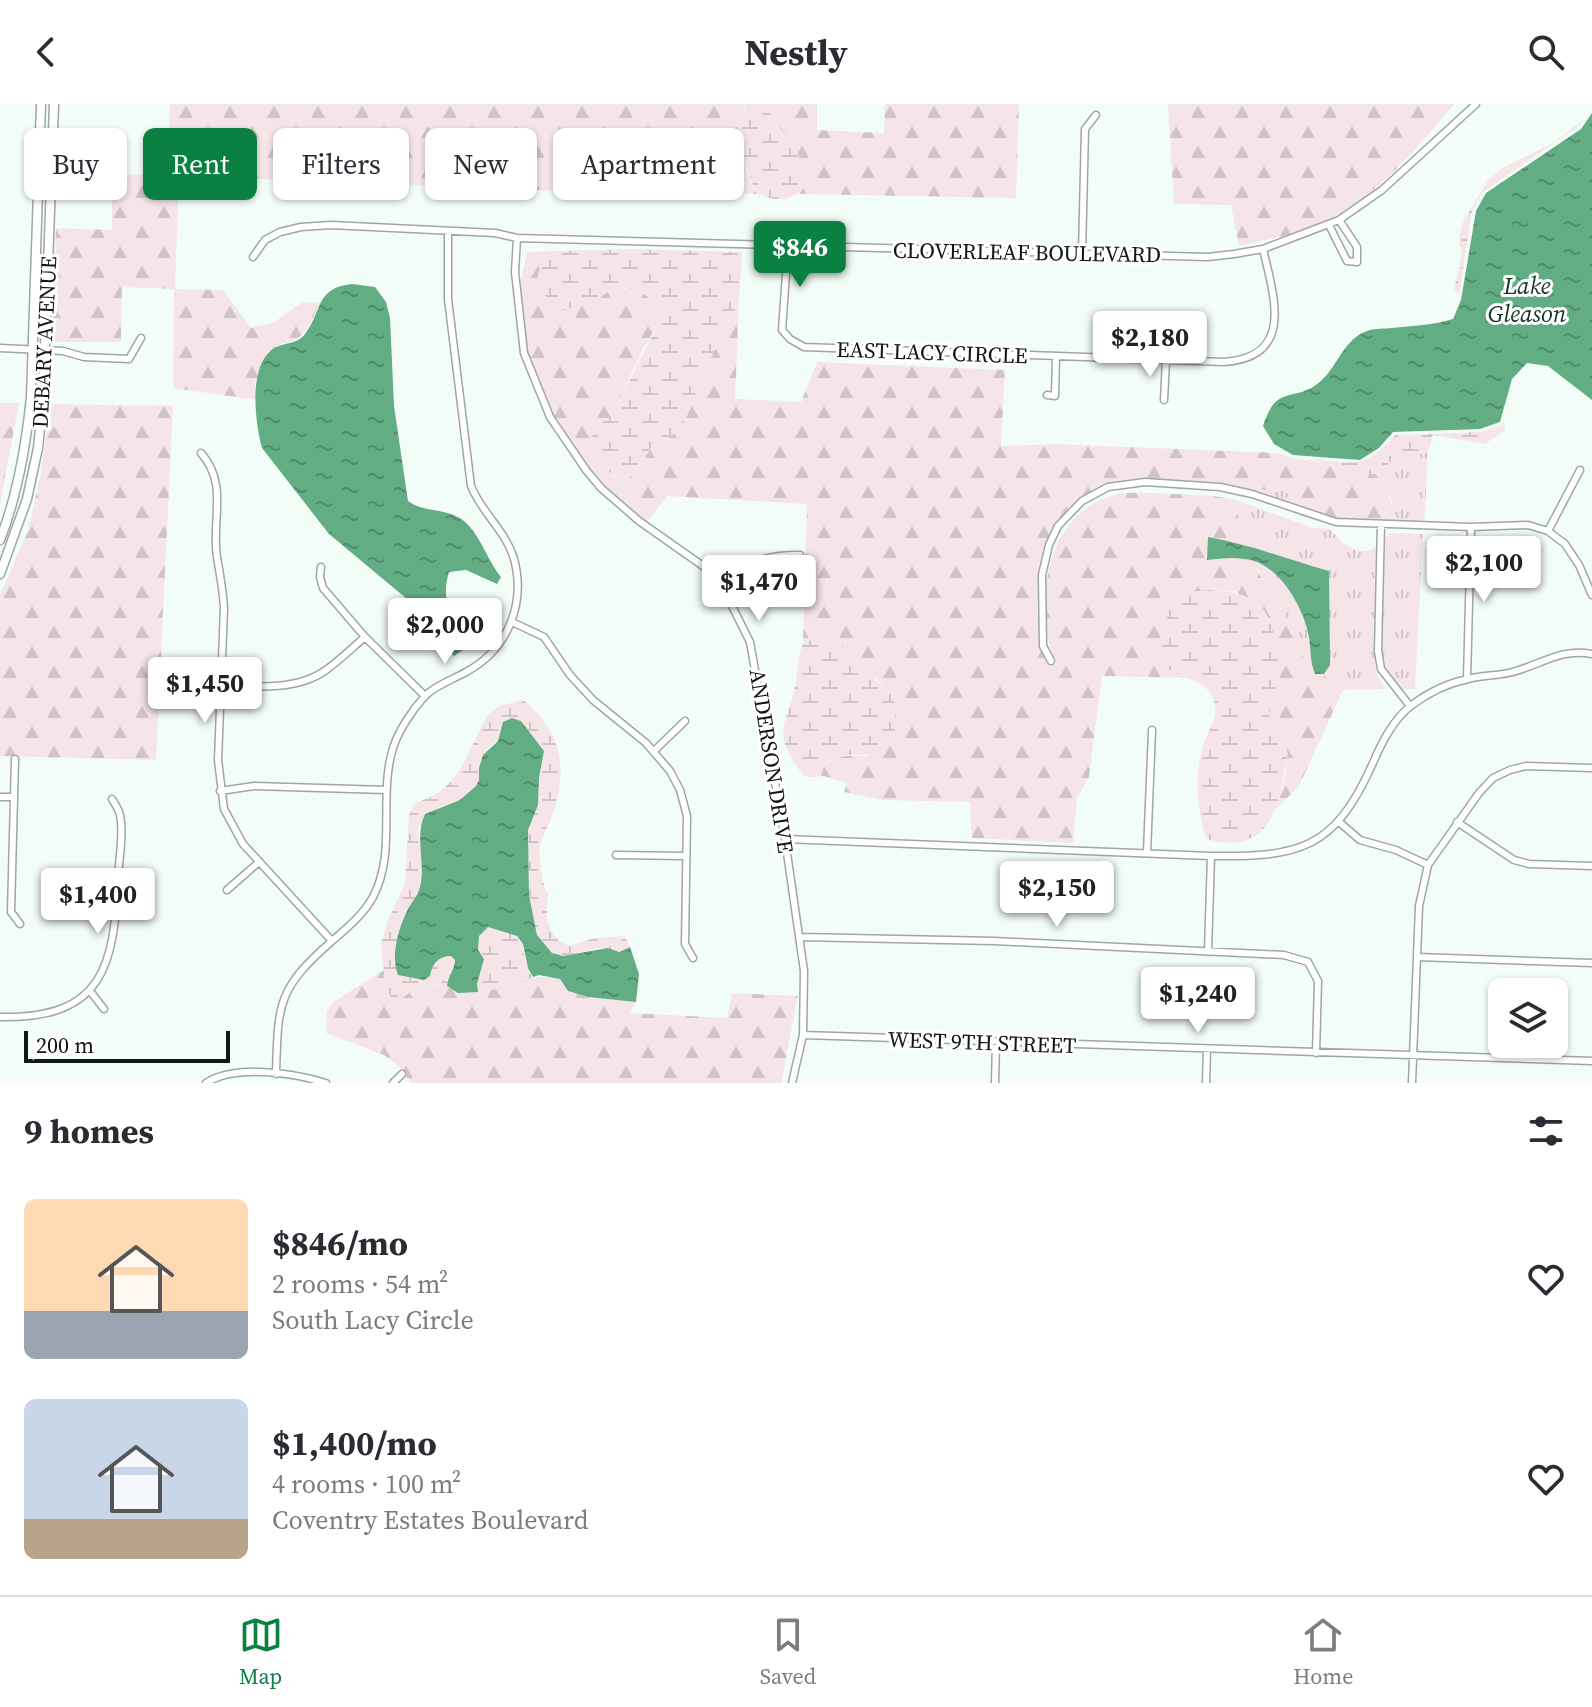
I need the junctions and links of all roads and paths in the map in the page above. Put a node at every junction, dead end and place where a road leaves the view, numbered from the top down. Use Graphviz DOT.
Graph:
graph roads {
  1 [pos="41,104"];
  2 [pos="54,104"];
  3 [pos="1476,104"];
  4 [pos="1096,115"];
  5 [pos="1339,220"];
  6 [pos="1329,225"];
  7 [pos="448,232"];
  8 [pos="517,238"];
  9 [pos="788,246"];
  10 [pos="1263,249"];
  11 [pos="1082,254"];
  12 [pos="253,257"];
  13 [pos="141,338"];
  14 [pos="0,348"];
  15 [pos="33,350"];
  16 [pos="45,350"];
  17 [pos="1056,356"];
  18 [pos="1166,360"];
  19 [pos="1047,395"];
  20 [pos="1164,400"];
  21 [pos="201,453"];
  22 [pos="1580,470"];
  23 [pos="1381,524"];
  24 [pos="1471,527"];
  25 [pos="1548,531"];
  26 [pos="0,540"];
  27 [pos="800,555"];
  28 [pos="321,567"];
  29 [pos="0,574"];
  30 [pos="723,588"];
  31 [pos="1592,595"];
  32 [pos="512,622"];
  33 [pos="365,637"];
  34 [pos="1592,654"];
  35 [pos="1051,661"];
  36 [pos="1467,679"];
  37 [pos="221,685"];
  38 [pos="425,696"];
  39 [pos="1410,706"];
  40 [pos="685,721"];
  41 [pos="1152,730"];
  42 [pos="654,751"];
  43 [pos="15,759"];
  44 [pos="1592,768"];
  45 [pos="386,790"];
  46 [pos="220,791"];
  47 [pos="0,797"];
  48 [pos="14,797"];
  49 [pos="112,799"];
  50 [pos="1338,821"];
  51 [pos="1457,822"];
  52 [pos="785,839"];
  53 [pos="1147,853"];
  54 [pos="616,855"];
  55 [pos="686,856"];
  56 [pos="1211,856"];
  57 [pos="259,862"];
  58 [pos="1428,865"];
  59 [pos="1592,866"];
  60 [pos="227,890"];
  61 [pos="20,924"];
  62 [pos="800,937"];
  63 [pos="332,941"];
  64 [pos="1208,952"];
  65 [pos="1417,957"];
  66 [pos="693,958"];
  67 [pos="1592,963"];
  68 [pos="90,991"];
  69 [pos="104,1009"];
  70 [pos="0,1017"];
  71 [pos="803,1035"];
  72 [pos="996,1043"];
  73 [pos="1207,1050"];
  74 [pos="1316,1053"];
  75 [pos="1414,1054"];
  76 [pos="1592,1061"];
  77 [pos="276,1074"];
  78 [pos="402,1074"];
  79 [pos="206,1083"];
  80 [pos="326,1083"];
  81 [pos="393,1083"];
  82 [pos="792,1083"];
  83 [pos="995,1083"];
  84 [pos="1206,1083"];
  85 [pos="1412,1083"];
  1 -- 15 [label="main road, DEBARY AVENUE"];
  2 -- 16 [label="main road, DEBARY AVENUE"];
  3 -- 5 [label="street, CLOVERLEAF BOULEVARD"];
  4 -- 11 [label="street"];
  5 -- 6 [label="street, CLOVERLEAF BOULEVARD"];
  5 -- 6 [label="street"];
  6 -- 10 [label="street, CLOVERLEAF BOULEVARD"];
  7 -- 8 [label="street, CLOVERLEAF BOULEVARD"];
  7 -- 12 [label="street, CLOVERLEAF BOULEVARD"];
  7 -- 32 [label="street"];
  8 -- 9 [label="street, CLOVERLEAF BOULEVARD"];
  8 -- 30 [label="street, ANDERSON DRIVE"];
  9 -- 11 [label="street, CLOVERLEAF BOULEVARD"];
  9 -- 17 [label="street, EAST LACY CIRCLE"];
  10 -- 11 [label="street, CLOVERLEAF BOULEVARD"];
  10 -- 18 [label="street, EAST LACY CIRCLE"];
  13 -- 16 [label="street"];
  14 -- 15 [label="street"];
  15 -- 16 [label="street"];
  15 -- 26 [label="main road, DEBARY AVENUE"];
  16 -- 29 [label="main road, DEBARY AVENUE"];
  17 -- 18 [label="street, EAST LACY CIRCLE"];
  17 -- 19 [label="street"];
  18 -- 20 [label="street"];
  21 -- 37 [label="street"];
  22 -- 25 [label="street"];
  23 -- 24 [label="street"];
  23 -- 35 [label="street"];
  23 -- 39 [label="street"];
  24 -- 25 [label="street"];
  24 -- 36 [label="street"];
  25 -- 31 [label="street"];
  27 -- 30 [label="street"];
  28 -- 33 [label="street"];
  30 -- 52 [label="street, ANDERSON DRIVE"];
  32 -- 38 [label="street"];
  32 -- 42 [label="street"];
  33 -- 37 [label="street"];
  33 -- 38 [label="street"];
  34 -- 36 [label="street"];
  36 -- 39 [label="street"];
  37 -- 46 [label="street"];
  38 -- 45 [label="street"];
  39 -- 50 [label="street"];
  40 -- 42 [label="street"];
  41 -- 53 [label="street"];
  42 -- 55 [label="street"];
  43 -- 48 [label="street"];
  44 -- 51 [label="street"];
  45 -- 46 [label="street"];
  45 -- 63 [label="street"];
  46 -- 57 [label="street"];
  47 -- 48 [label="street"];
  48 -- 61 [label="street"];
  49 -- 68 [label="street"];
  50 -- 56 [label="street"];
  50 -- 58 [label="street"];
  51 -- 58 [label="street"];
  51 -- 59 [label="street"];
  52 -- 53 [label="street"];
  52 -- 62 [label="street, ANDERSON DRIVE"];
  53 -- 56 [label="street"];
  54 -- 55 [label="street"];
  55 -- 66 [label="street"];
  56 -- 64 [label="street"];
  57 -- 60 [label="street"];
  57 -- 63 [label="street"];
  58 -- 65 [label="street"];
  62 -- 64 [label="street"];
  62 -- 71 [label="street, ANDERSON DRIVE"];
  63 -- 77 [label="street"];
  64 -- 74 [label="street"];
  65 -- 67 [label="street"];
  65 -- 75 [label="street"];
  68 -- 69 [label="street"];
  68 -- 70 [label="street"];
  71 -- 72 [label="street, WEST 9TH STREET"];
  71 -- 82 [label="street, ANDERSON DRIVE"];
  72 -- 73 [label="street, WEST 9TH STREET"];
  72 -- 83 [label="street"];
  73 -- 74 [label="street, WEST 9TH STREET"];
  73 -- 84 [label="street"];
  74 -- 75 [label="street, WEST 9TH STREET"];
  75 -- 76 [label="street, WEST 9TH STREET"];
  75 -- 85 [label="street"];
  77 -- 79 [label="street"];
  77 -- 80 [label="street"];
  78 -- 81 [label="street"];
}
